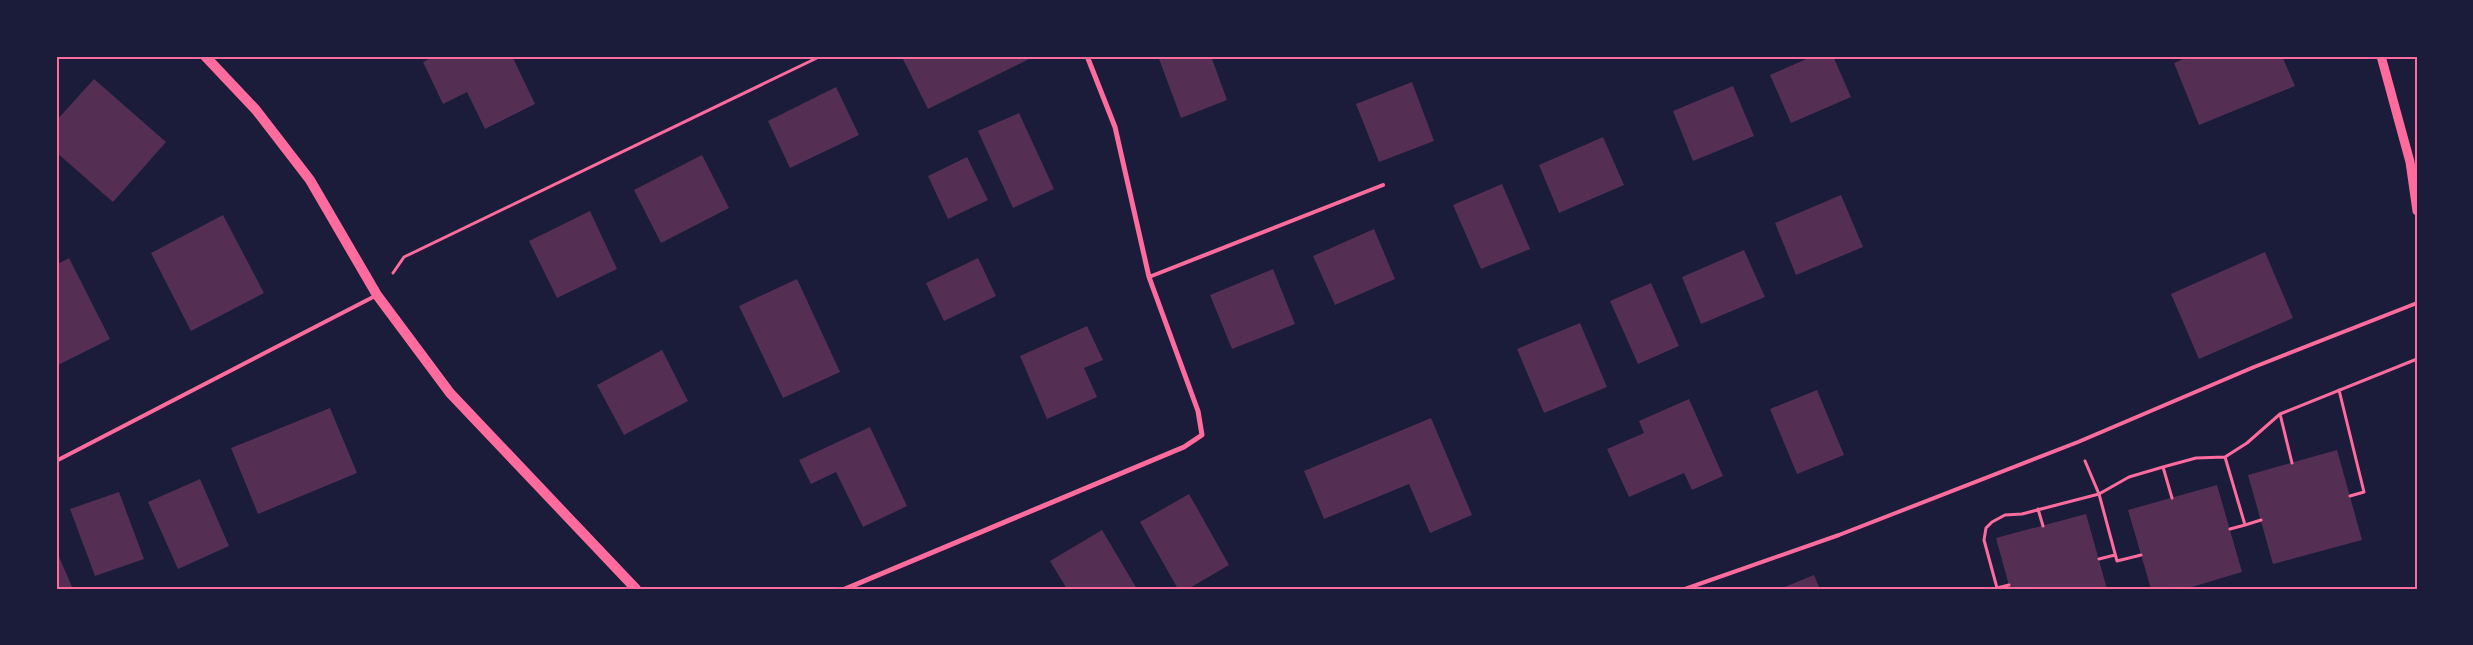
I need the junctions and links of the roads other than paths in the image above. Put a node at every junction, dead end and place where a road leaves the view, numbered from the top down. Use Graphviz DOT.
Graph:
graph roads {
  1 [pos="205,56"];
  2 [pos="1087,56"];
  3 [pos="2381,56"];
  4 [pos="1383,186"];
  5 [pos="2417,211"];
  6 [pos="1149,277"];
  7 [pos="377,295"];
  8 [pos="2417,304"];
  9 [pos="56,461"];
  10 [pos="636,589"];
  11 [pos="846,589"];
  12 [pos="1685,589"];
  1 -- 7 [label="main road"];
  2 -- 6 [label="street"];
  3 -- 5 [label="street"];
  4 -- 6 [label="lane"];
  6 -- 11 [label="street"];
  7 -- 9 [label="lane"];
  7 -- 10 [label="main road"];
  8 -- 12 [label="lane"];
}
